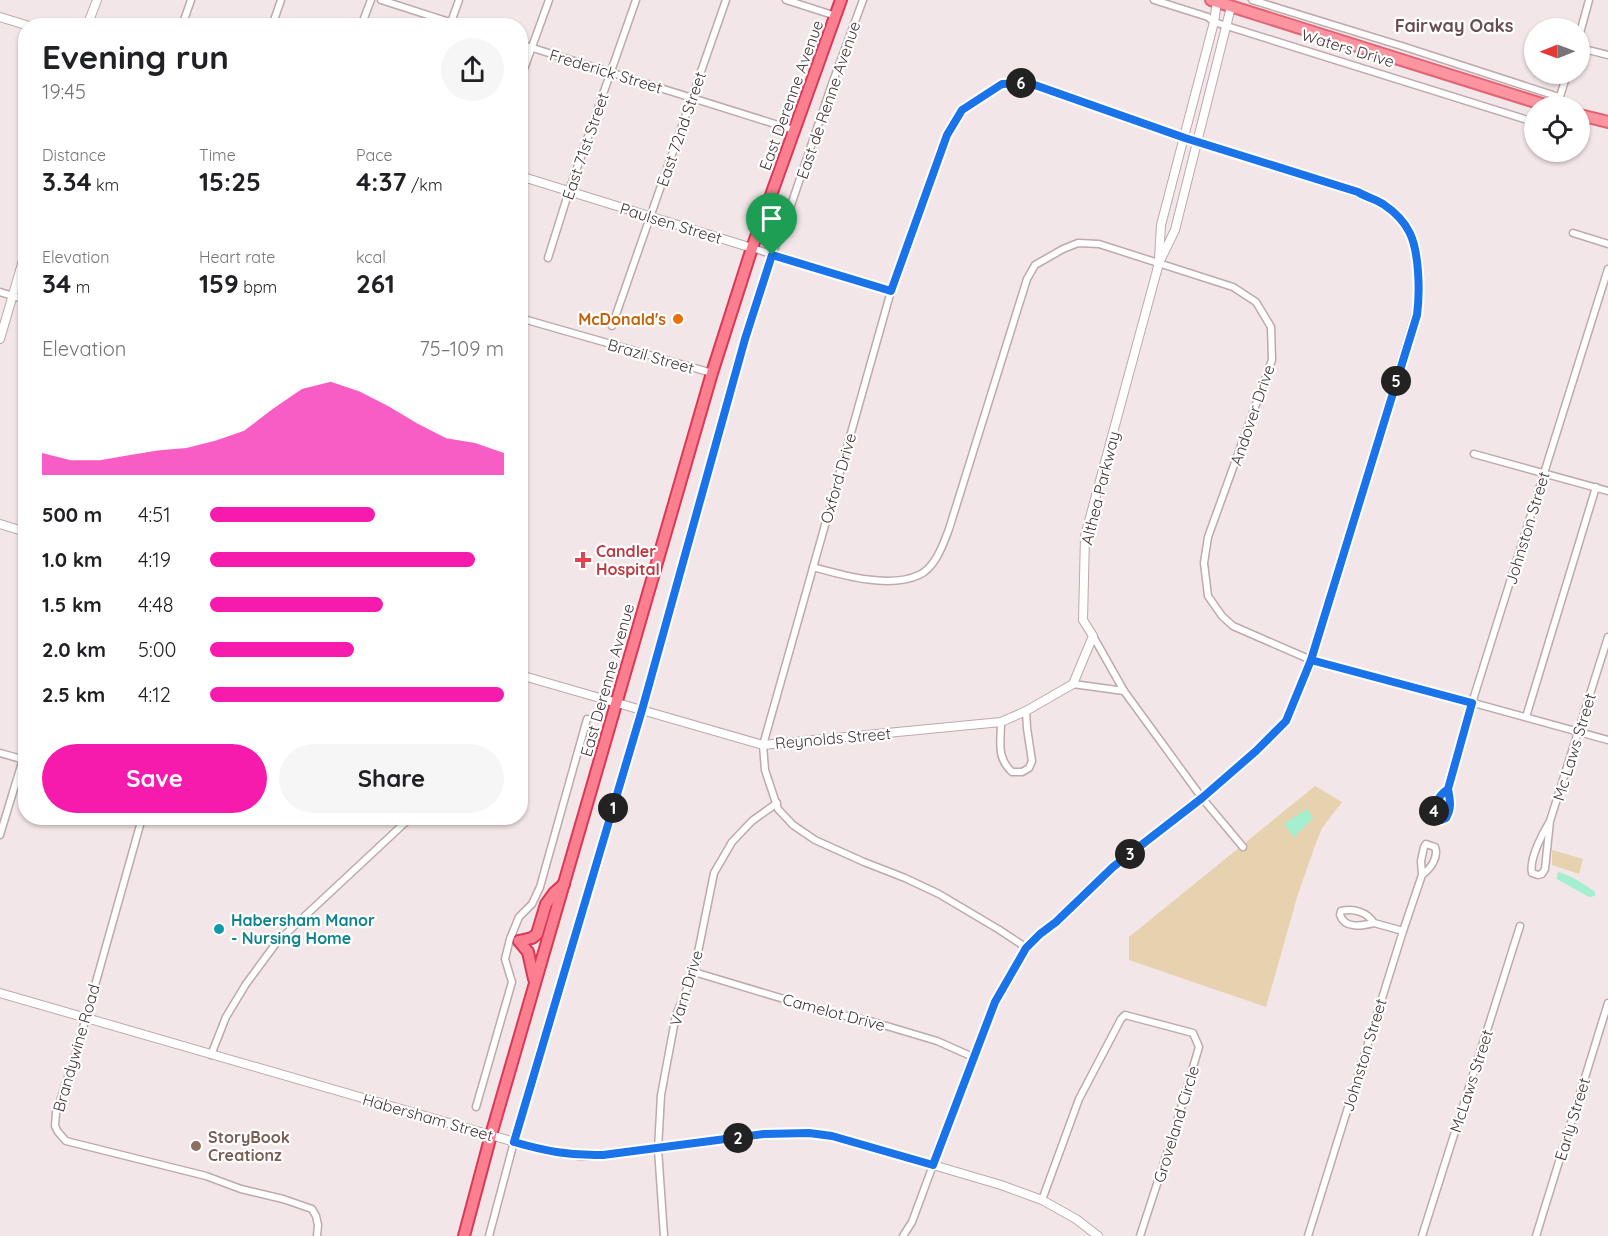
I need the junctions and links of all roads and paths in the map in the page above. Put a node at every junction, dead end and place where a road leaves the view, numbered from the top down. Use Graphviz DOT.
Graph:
graph roads {
  1 [pos="97,0"];
  2 [pos="191,0"];
  3 [pos="281,0"];
  4 [pos="371,0"];
  5 [pos="381,0"];
  6 [pos="459,0"];
  7 [pos="549,0"];
  8 [pos="636,0"];
  9 [pos="726,0"];
  10 [pos="786,0"];
  11 [pos="842,0"];
  12 [pos="863,0"];
  13 [pos="1154,0"];
  14 [pos="1252,0"];
  15 [pos="1589,0"];
  16 [pos="1215,1"];
  17 [pos="1232,3"];
  18 [pos="836,16"];
  19 [pos="0,17"];
  20 [pos="90,18"];
  21 [pos="185,18"];
  22 [pos="275,18"];
  23 [pos="364,18"];
  24 [pos="434,18"];
  25 [pos="453,18"];
  26 [pos="1584,18"];
  27 [pos="1214,22"];
  28 [pos="18,23"];
  29 [pos="1225,26"];
  30 [pos="528,46"];
  31 [pos="532,47"];
  32 [pos="1590,50"];
  33 [pos="1608,55"];
  34 [pos="528,58"];
  35 [pos="611,72"];
  36 [pos="1556,96"];
  37 [pos="691,98"];
  38 [pos="1524,98"];
  39 [pos="1590,118"];
  40 [pos="1524,119"];
  41 [pos="1608,122"];
  42 [pos="794,130"];
  43 [pos="1185,138"];
  44 [pos="1197,142"];
  45 [pos="528,178"];
  46 [pos="569,191"];
  47 [pos="650,217"];
  48 [pos="1573,233"];
  49 [pos="1608,244"];
  50 [pos="752,248"];
  51 [pos="772,255"];
  52 [pos="548,258"];
  53 [pos="1159,264"];
  54 [pos="1608,269"];
  55 [pos="18,276"];
  56 [pos="891,291"];
  57 [pos="0,292"];
  58 [pos="12,296"];
  59 [pos="18,298"];
  60 [pos="528,320"];
  61 [pos="612,326"];
  62 [pos="0,339"];
  63 [pos="712,373"];
  64 [pos="1474,454"];
  65 [pos="1544,473"];
  66 [pos="1596,487"];
  67 [pos="1608,491"];
  68 [pos="0,524"];
  69 [pos="18,530"];
  70 [pos="813,567"];
  71 [pos="1093,636"];
  72 [pos="1608,637"];
  73 [pos="1311,660"];
  74 [pos="528,677"];
  75 [pos="1073,684"];
  76 [pos="1124,691"];
  77 [pos="616,703"];
  78 [pos="1472,703"];
  79 [pos="642,710"];
  80 [pos="1026,711"];
  81 [pos="1527,717"];
  82 [pos="587,719"];
  83 [pos="1001,722"];
  84 [pos="1579,731"];
  85 [pos="1608,740"];
  86 [pos="763,745"];
  87 [pos="0,753"];
  88 [pos="18,758"];
  89 [pos="18,779"];
  90 [pos="1448,789"];
  91 [pos="1202,798"];
  92 [pos="777,803"];
  93 [pos="1550,821"];
  94 [pos="140,825"];
  95 [pos="402,825"];
  96 [pos="0,835"];
  97 [pos="1242,847"];
  98 [pos="1422,875"];
  99 [pos="564,884"];
  100 [pos="1374,923"];
  101 [pos="1520,926"];
  102 [pos="1403,931"];
  103 [pos="1026,948"];
  104 [pos="694,972"];
  105 [pos="535,984"];
  106 [pos="0,993"];
  107 [pos="1608,1003"];
  108 [pos="85,1018"];
  109 [pos="211,1055"];
  110 [pos="973,1057"];
  111 [pos="476,1107"];
  112 [pos="491,1135"];
  113 [pos="514,1142"];
  114 [pos="658,1149"];
  115 [pos="933,1165"];
  116 [pos="1042,1200"];
  117 [pos="317,1236"];
  118 [pos="464,1236"];
  119 [pos="489,1236"];
  120 [pos="664,1236"];
  121 [pos="903,1236"];
  122 [pos="1098,1236"];
  123 [pos="1140,1236"];
  124 [pos="1308,1236"];
  125 [pos="1422,1236"];
  126 [pos="1536,1236"];
  1 -- 20 [label="street"];
  2 -- 21 [label="street"];
  3 -- 22 [label="street"];
  4 -- 23 [label="street"];
  5 -- 24 [label="street"];
  6 -- 25 [label="street"];
  7 -- 31 [label="street"];
  8 -- 35 [label="street, East 71st Street"];
  9 -- 37 [label="street, East 72nd Street"];
  10 -- 18 [label="street"];
  11 -- 18 [label="highway, East Derenne Avenue"];
  12 -- 51 [label="street, East de Renne Avenue"];
  13 -- 27 [label="street, Waters Drive"];
  14 -- 36 [label="street, Waters Drive"];
  15 -- 26 [label="street"];
  16 -- 17 [label="main road, Waters Drive"];
  16 -- 27 [label="street, Althea Parkway"];
  17 -- 29 [label="street, Althea Parkway"];
  17 -- 38 [label="main road, Waters Drive"];
  18 -- 42 [label="highway, East Derenne Avenue"];
  19 -- 28 [label="street"];
  27 -- 29 [label="street, Waters Drive"];
  27 -- 43 [label="street, Althea Parkway"];
  29 -- 40 [label="street, Waters Drive"];
  29 -- 44 [label="street, Althea Parkway"];
  30 -- 31 [label="street, Frederick Street"];
  31 -- 34 [label="street"];
  31 -- 35 [label="street, Frederick Street"];
  32 -- 33 [label="street"];
  35 -- 37 [label="street, Frederick Street"];
  35 -- 46 [label="street, East 71st Street"];
  37 -- 42 [label="street, Frederick Street"];
  37 -- 47 [label="street, East 72nd Street"];
  39 -- 41 [label="main road"];
  42 -- 50 [label="highway, East Derenne Avenue"];
  43 -- 44 [label="street, Oxford Drive"];
  43 -- 53 [label="street, Althea Parkway"];
  43 -- 56 [label="street, Oxford Drive"];
  44 -- 53 [label="street, Althea Parkway"];
  44 -- 73 [label="street, Oxford Drive"];
  45 -- 46 [label="street, Paulsen Street"];
  46 -- 47 [label="street, Paulsen Street"];
  46 -- 52 [label="street, East 71st Street"];
  47 -- 50 [label="street, Paulsen Street"];
  47 -- 61 [label="street, East 72nd Street"];
  48 -- 49 [label="street"];
  50 -- 51 [label="street, Paulsen Street"];
  50 -- 63 [label="highway, East Derenne Avenue"];
  51 -- 56 [label="street, Paulsen Street"];
  51 -- 79 [label="street, East de Renne Avenue"];
  53 -- 70 [label="street, Andover Drive"];
  53 -- 71 [label="street, Althea Parkway"];
  53 -- 73 [label="street, Andover Drive"];
  54 -- 65 [label="street, Johnston Street"];
  55 -- 58 [label="street"];
  56 -- 70 [label="street, Oxford Drive"];
  57 -- 58 [label="street"];
  58 -- 59 [label="street"];
  58 -- 62 [label="street"];
  60 -- 63 [label="street, Brazil Street"];
  63 -- 77 [label="highway, East Derenne Avenue"];
  64 -- 65 [label="street"];
  65 -- 66 [label="street"];
  65 -- 78 [label="street, Johnston Street"];
  66 -- 67 [label="street"];
  66 -- 81 [label="street"];
  68 -- 69 [label="street"];
  70 -- 86 [label="street, Oxford Drive"];
  71 -- 75 [label="street"];
  71 -- 76 [label="street, Althea Parkway"];
  72 -- 84 [label="street, Mc Laws Street"];
  73 -- 78 [label="street, Andover Drive"];
  73 -- 91 [label="street, Oxford Drive"];
  74 -- 77 [label="street, Reynolds Street"];
  75 -- 76 [label="street"];
  75 -- 80 [label="street, Reynolds Street"];
  76 -- 91 [label="street, Althea Parkway"];
  77 -- 79 [label="street, Reynolds Street"];
  77 -- 99 [label="highway, East Derenne Avenue"];
  78 -- 81 [label="street, Andover Drive"];
  78 -- 90 [label="street, Johnston Street"];
  79 -- 86 [label="street, Reynolds Street"];
  79 -- 113 [label="street, East de Renne Avenue"];
  80 -- 83 [label="street, Reynolds Street"];
  80 -- 83 [label="street"];
  81 -- 84 [label="street, Andover Drive"];
  82 -- 111 [label="street"];
  83 -- 86 [label="street, Reynolds Street"];
  84 -- 85 [label="street, Andover Drive"];
  84 -- 93 [label="street, Mc Laws Street"];
  86 -- 92 [label="street, Oxford Drive"];
  87 -- 88 [label="street"];
  89 -- 96 [label="street"];
  90 -- 90 [label="street, Johnston Street"];
  91 -- 97 [label="street, Althea Parkway"];
  91 -- 103 [label="street, Oxford Drive"];
  92 -- 103 [label="street, Oxford Drive"];
  92 -- 104 [label="street, Varn Drive"];
  93 -- 93 [label="street, Mc Laws Street"];
  94 -- 108 [label="street, Brandywine Road"];
  95 -- 109 [label="street"];
  98 -- 102 [label="street, Johnston Street"];
  99 -- 105 [label="highway, East Derenne Avenue"];
  99 -- 105 [label="highway"];
  100 -- 100 [label="street"];
  100 -- 102 [label="street"];
  101 -- 125 [label="street, McLaws Street"];
  102 -- 124 [label="street, Johnston Street"];
  103 -- 110 [label="street, Oxford Drive"];
  104 -- 110 [label="street, Camelot Drive"];
  104 -- 114 [label="street, Varn Drive"];
  105 -- 112 [label="highway, East Derenne Avenue"];
  106 -- 108 [label="street, Habersham Street"];
  107 -- 126 [label="street, Early Street"];
  108 -- 109 [label="street, Habersham Street"];
  108 -- 117 [label="street, Brandywine Road"];
  109 -- 112 [label="street, Habersham Street"];
  110 -- 115 [label="street, Oxford Drive"];
  112 -- 113 [label="street, Habersham Street"];
  112 -- 118 [label="highway, East Derenne Avenue"];
  113 -- 114 [label="street, Habersham Street"];
  113 -- 119 [label="street, East de Renne Avenue"];
  114 -- 115 [label="street, Habersham Street"];
  114 -- 120 [label="street, Varn Drive"];
  115 -- 116 [label="street, Habersham Street"];
  115 -- 121 [label="street"];
  116 -- 122 [label="street, Habersham Street"];
  116 -- 123 [label="street, Groveland Circle"];
}
